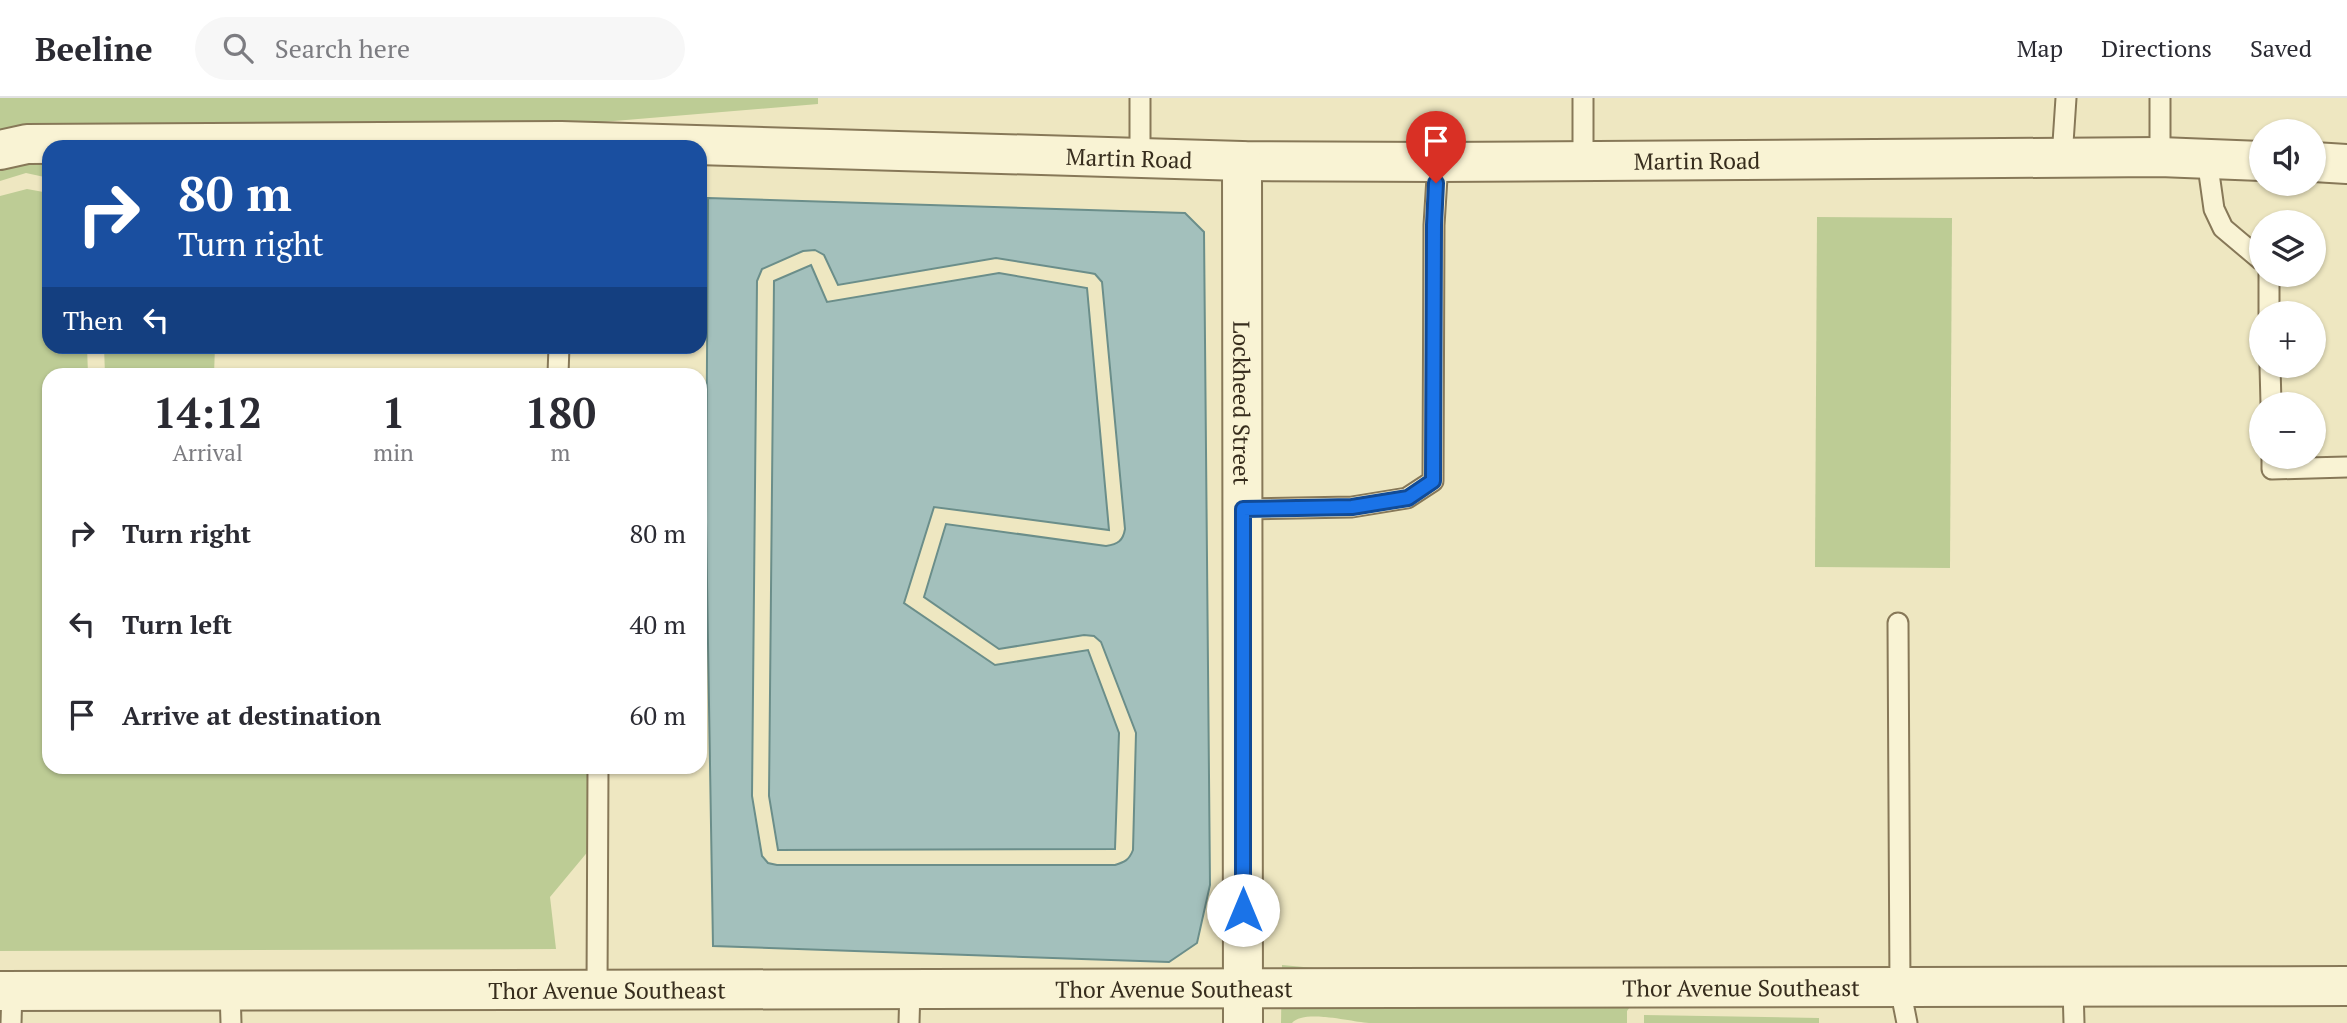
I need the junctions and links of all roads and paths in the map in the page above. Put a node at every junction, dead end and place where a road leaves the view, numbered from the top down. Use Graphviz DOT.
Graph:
graph roads {
  1 [pos="1140,98"];
  2 [pos="1583,98"];
  3 [pos="2066,98"];
  4 [pos="2160,98"];
  5 [pos="42,144"];
  6 [pos="707,147"];
  7 [pos="0,150"];
  8 [pos="1140,157"];
  9 [pos="2160,157"];
  10 [pos="2062,158"];
  11 [pos="2207,159"];
  12 [pos="1583,160"];
  13 [pos="1242,161"];
  14 [pos="2249,161"];
  15 [pos="1437,162"];
  16 [pos="2326,163"];
  17 [pos="2347,164"];
  18 [pos="2249,250"];
  19 [pos="2347,467"];
  20 [pos="2326,468"];
  21 [pos="1243,509"];
  22 [pos="1898,623"];
  23 [pos="598,774"];
  24 [pos="2347,986"];
  25 [pos="597,989"];
  26 [pos="8,1002"];
  27 [pos="2074,1005"];
  28 [pos="909,1006"];
  29 [pos="1903,1006"];
  30 [pos="230,1007"];
  31 [pos="1243,1007"];
  1 -- 8 [label="lane"];
  2 -- 12 [label="lane"];
  3 -- 10 [label="lane"];
  4 -- 9 [label="lane"];
  5 -- 7 [label="street, Martin Road"];
  6 -- 8 [label="street, Martin Road"];
  8 -- 13 [label="street, Martin Road"];
  9 -- 10 [label="street, Martin Road"];
  9 -- 11 [label="street, Martin Road"];
  10 -- 12 [label="street, Martin Road"];
  11 -- 14 [label="street, Martin Road"];
  11 -- 18 [label="lane"];
  12 -- 15 [label="street, Martin Road"];
  13 -- 15 [label="street, Martin Road"];
  13 -- 21 [label="street, Lockheed Street"];
  15 -- 21 [label="lane"];
  16 -- 17 [label="street"];
  19 -- 20 [label="lane"];
  21 -- 31 [label="street, Lockheed Street"];
  22 -- 29 [label="lane"];
  23 -- 25 [label="lane"];
  24 -- 27 [label="street, Thor Avenue Southeast"];
  25 -- 28 [label="street, Thor Avenue Southeast"];
  25 -- 30 [label="street, Thor Avenue Southeast"];
  26 -- 30 [label="street, Thor Avenue Southeast"];
  27 -- 29 [label="street, Thor Avenue Southeast"];
  28 -- 31 [label="street, Thor Avenue Southeast"];
  29 -- 31 [label="street, Thor Avenue Southeast"];
}
